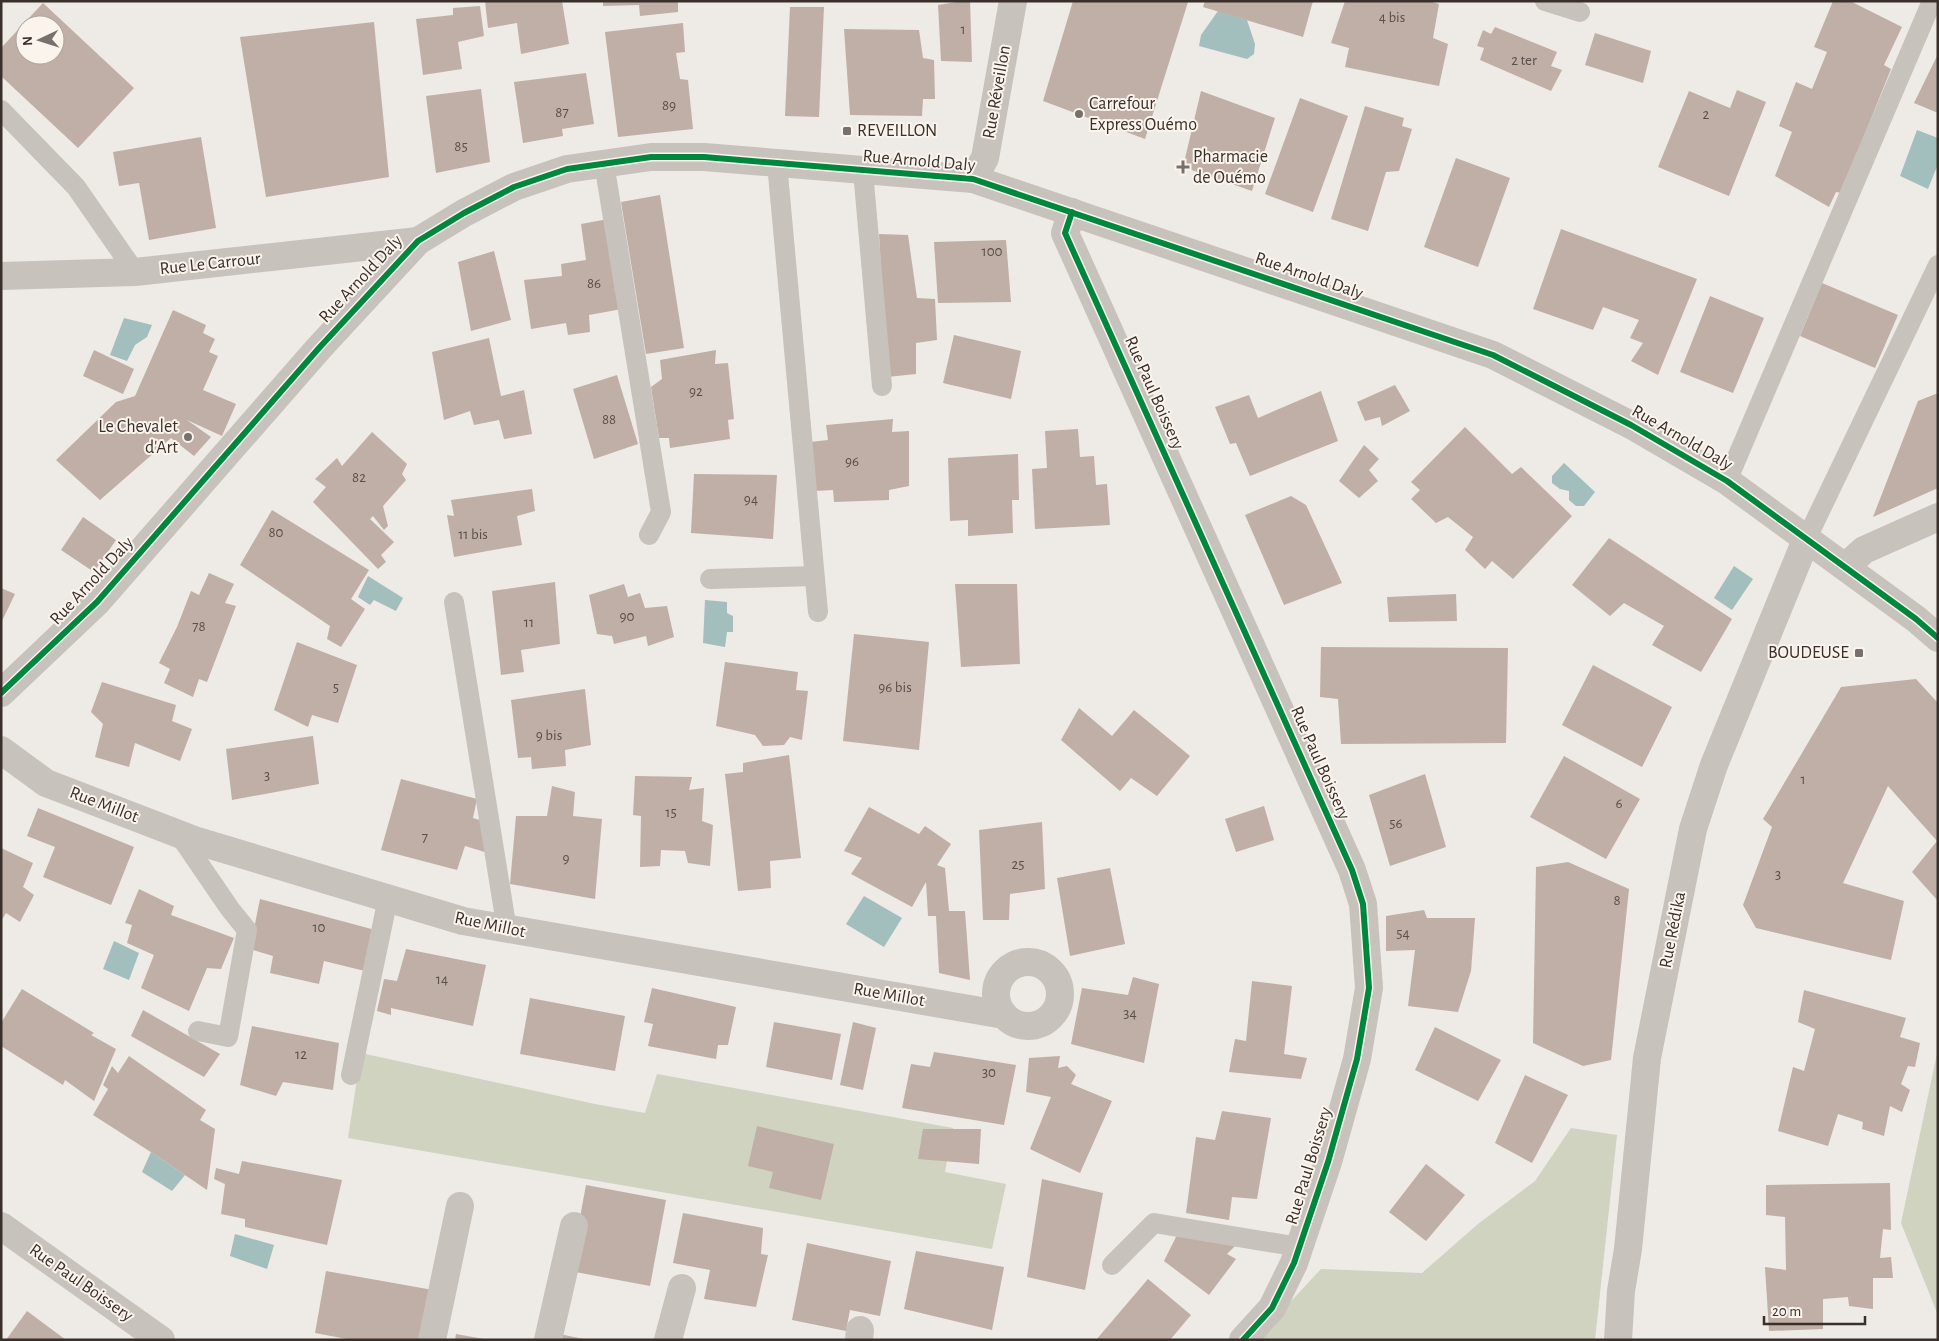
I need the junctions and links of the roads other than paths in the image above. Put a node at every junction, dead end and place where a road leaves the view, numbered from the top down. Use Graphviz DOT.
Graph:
graph roads {
  1 [pos="1013,1"];
  2 [pos="1545,1"];
  3 [pos="1932,1"];
  4 [pos="1580,12"];
  5 [pos="1,110"];
  6 [pos="604,163"];
  7 [pos="777,163"];
  8 [pos="862,171"];
  9 [pos="973,179"];
  10 [pos="1072,212"];
  11 [pos="418,241"];
  12 [pos="1938,265"];
  13 [pos="135,272"];
  14 [pos="1,276"];
  15 [pos="882,386"];
  16 [pos="1726,481"];
  17 [pos="1938,517"];
  18 [pos="649,535"];
  19 [pos="1806,540"];
  20 [pos="1845,567"];
  21 [pos="814,576"];
  22 [pos="710,579"];
  23 [pos="454,602"];
  24 [pos="818,612"];
  25 [pos="1927,622"];
  26 [pos="1938,638"];
  27 [pos="1,693"];
  28 [pos="1,750"];
  29 [pos="178,833"];
  30 [pos="388,898"];
  31 [pos="507,930"];
  32 [pos="1004,1014"];
  33 [pos="198,1031"];
  34 [pos="352,1075"];
  35 [pos="460,1206"];
  36 [pos="1,1226"];
  37 [pos="574,1226"];
  38 [pos="1299,1247"];
  39 [pos="1112,1265"];
  40 [pos="682,1288"];
  41 [pos="162,1340"];
  42 [pos="432,1340"];
  43 [pos="548,1340"];
  44 [pos="668,1340"];
  45 [pos="1243,1340"];
  46 [pos="1618,1340"];
  1 -- 9 [label="street, Rue Réveillon"];
  2 -- 4 [label="lane"];
  3 -- 16 [label="lane"];
  5 -- 13 [label="lane"];
  6 -- 7 [label="street, Rue Arnold Daly"];
  6 -- 11 [label="street, Rue Arnold Daly"];
  6 -- 18 [label="lane"];
  7 -- 8 [label="street, Rue Arnold Daly"];
  7 -- 21 [label="lane"];
  8 -- 9 [label="street, Rue Arnold Daly"];
  8 -- 15 [label="lane"];
  9 -- 10 [label="street, Rue Arnold Daly"];
  10 -- 16 [label="street, Rue Arnold Daly"];
  10 -- 38 [label="street, Rue Paul Boissery"];
  11 -- 13 [label="street, Rue Le Carrour"];
  11 -- 27 [label="street, Rue Arnold Daly"];
  12 -- 19 [label="lane"];
  13 -- 14 [label="street, Rue Le Carrour"];
  16 -- 19 [label="street, Rue Arnold Daly"];
  17 -- 20 [label="street"];
  19 -- 20 [label="street, Rue Arnold Daly"];
  19 -- 46 [label="street, Rue Rédika"];
  20 -- 25 [label="street, Rue Arnold Daly"];
  21 -- 22 [label="lane"];
  21 -- 24 [label="lane"];
  23 -- 31 [label="lane"];
  25 -- 26 [label="street, Rue Arnold Daly"];
  28 -- 29 [label="street, Rue Millot"];
  29 -- 30 [label="street, Rue Millot"];
  29 -- 33 [label="lane"];
  30 -- 31 [label="street, Rue Millot"];
  30 -- 34 [label="lane"];
  31 -- 32 [label="street, Rue Millot"];
  35 -- 42 [label="street"];
  36 -- 41 [label="street, Rue Paul Boissery"];
  37 -- 43 [label="street"];
  38 -- 39 [label="lane"];
  38 -- 45 [label="street, Rue Paul Boissery"];
  40 -- 44 [label="street"];
}
